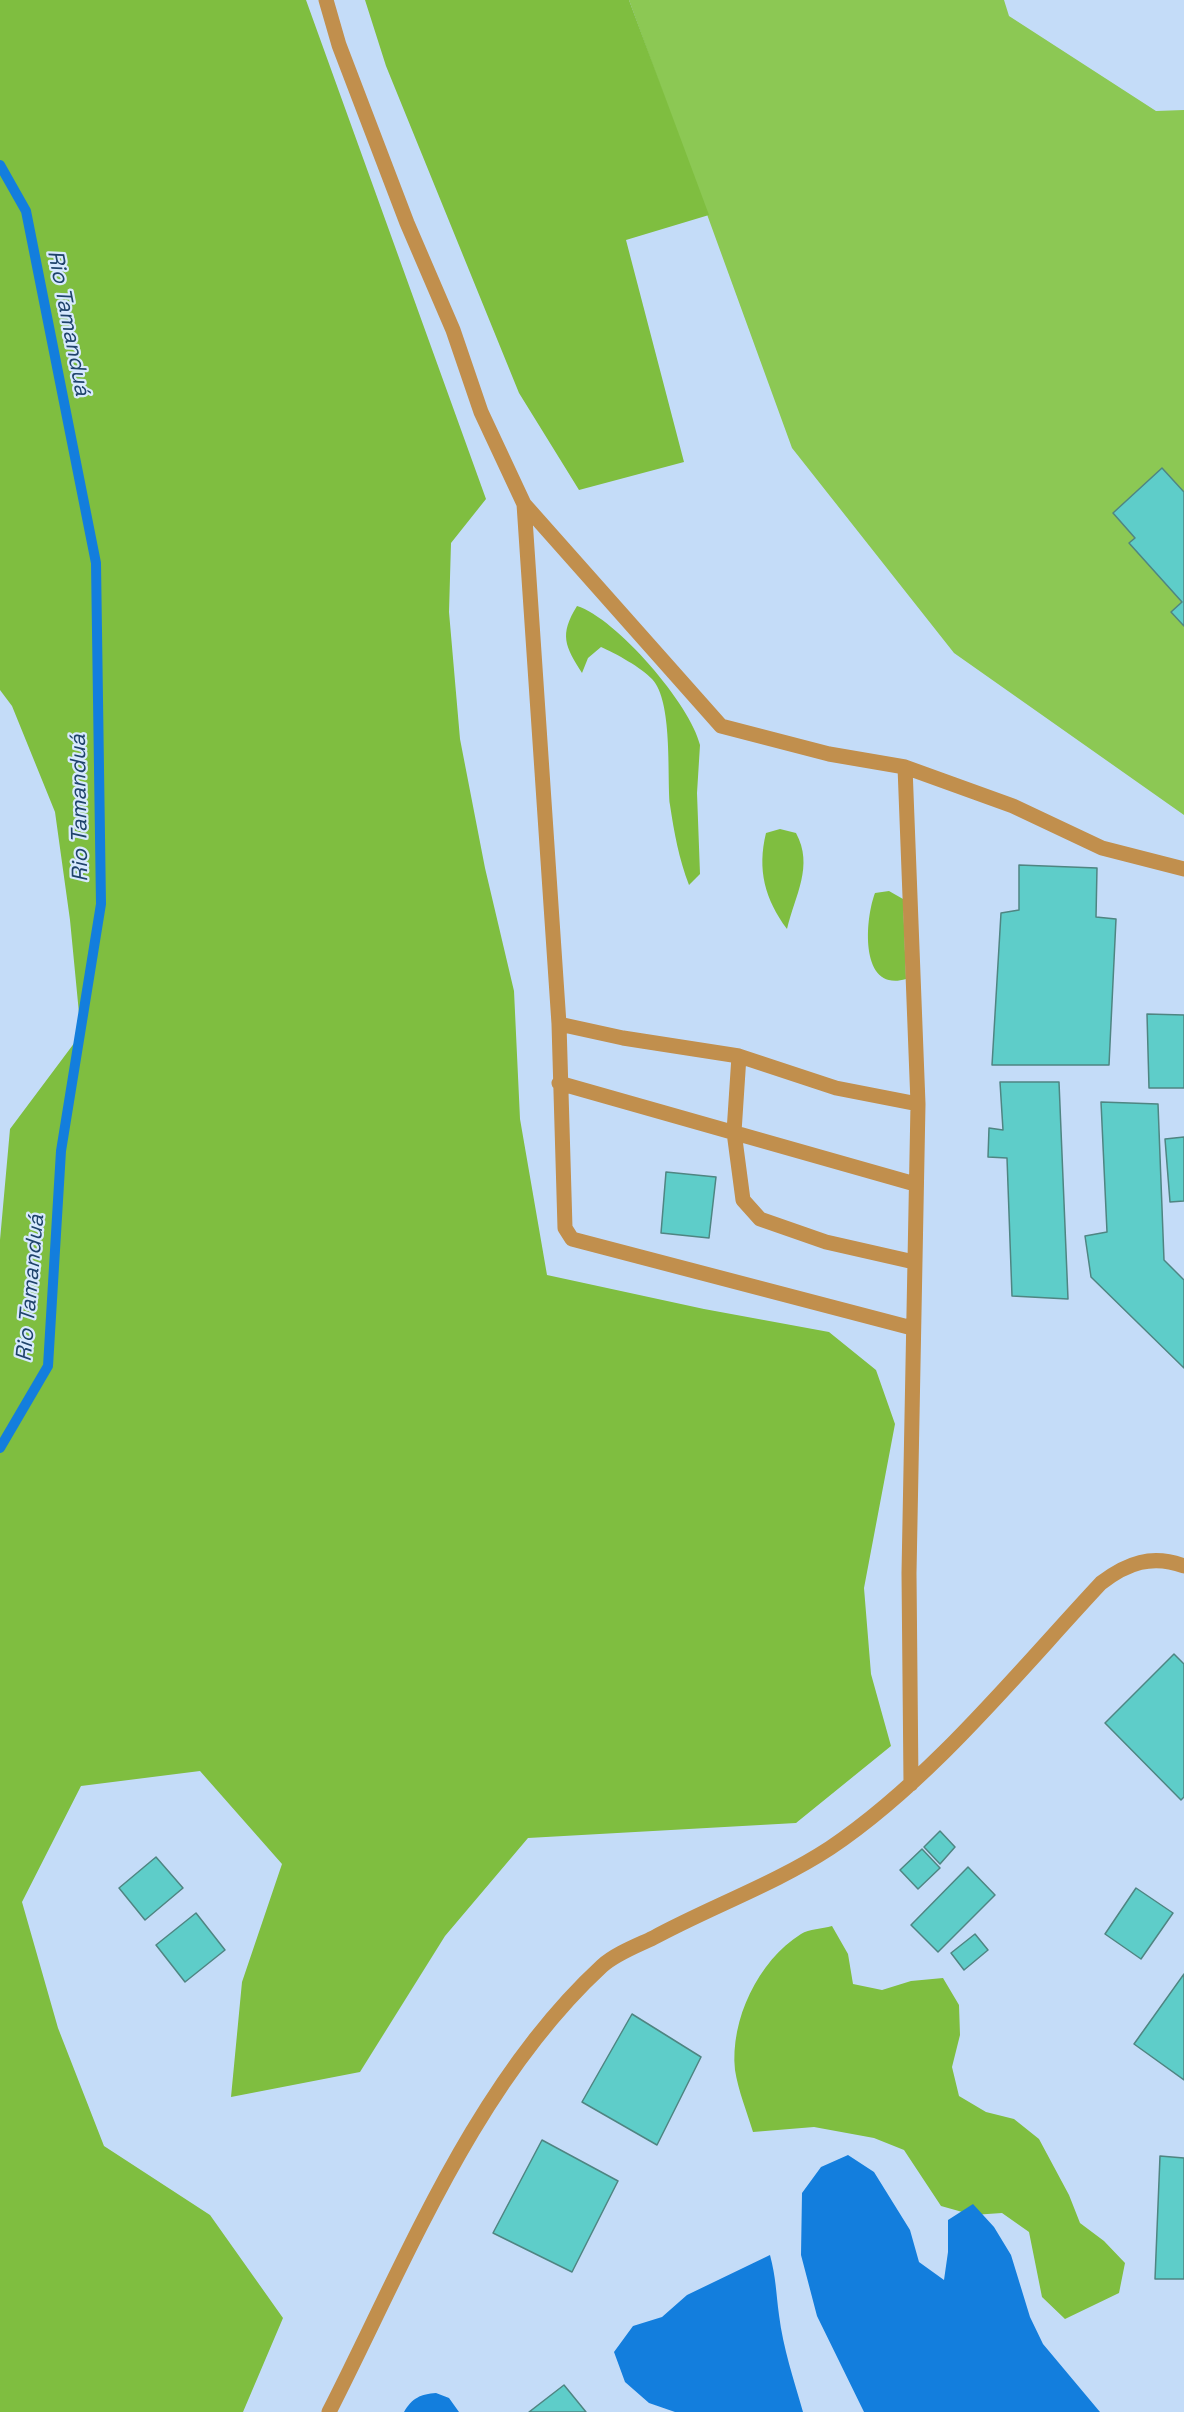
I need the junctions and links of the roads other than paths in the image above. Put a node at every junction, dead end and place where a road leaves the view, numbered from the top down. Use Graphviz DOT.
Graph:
graph roads {
  1 [pos="326,0"];
  2 [pos="524,504"];
  3 [pos="905,767"];
  4 [pos="1184,869"];
  5 [pos="559,1024"];
  6 [pos="740,1056"];
  7 [pos="559,1083"];
  8 [pos="918,1104"];
  9 [pos="734,1132"];
  10 [pos="915,1184"];
  11 [pos="914,1262"];
  12 [pos="912,1328"];
  13 [pos="1184,1566"];
  14 [pos="911,1784"];
  15 [pos="329,2412"];
  1 -- 2 [label="street"];
  2 -- 3 [label="street"];
  2 -- 5 [label="street"];
  3 -- 4 [label="street"];
  3 -- 8 [label="street"];
  5 -- 6 [label="street"];
  5 -- 7 [label="street"];
  6 -- 8 [label="street"];
  6 -- 9 [label="street"];
  7 -- 9 [label="street"];
  7 -- 12 [label="street"];
  8 -- 10 [label="street"];
  9 -- 10 [label="street"];
  9 -- 11 [label="street"];
  10 -- 11 [label="street"];
  11 -- 12 [label="street"];
  12 -- 14 [label="street"];
  13 -- 14 [label="street"];
  14 -- 15 [label="street"];
}
